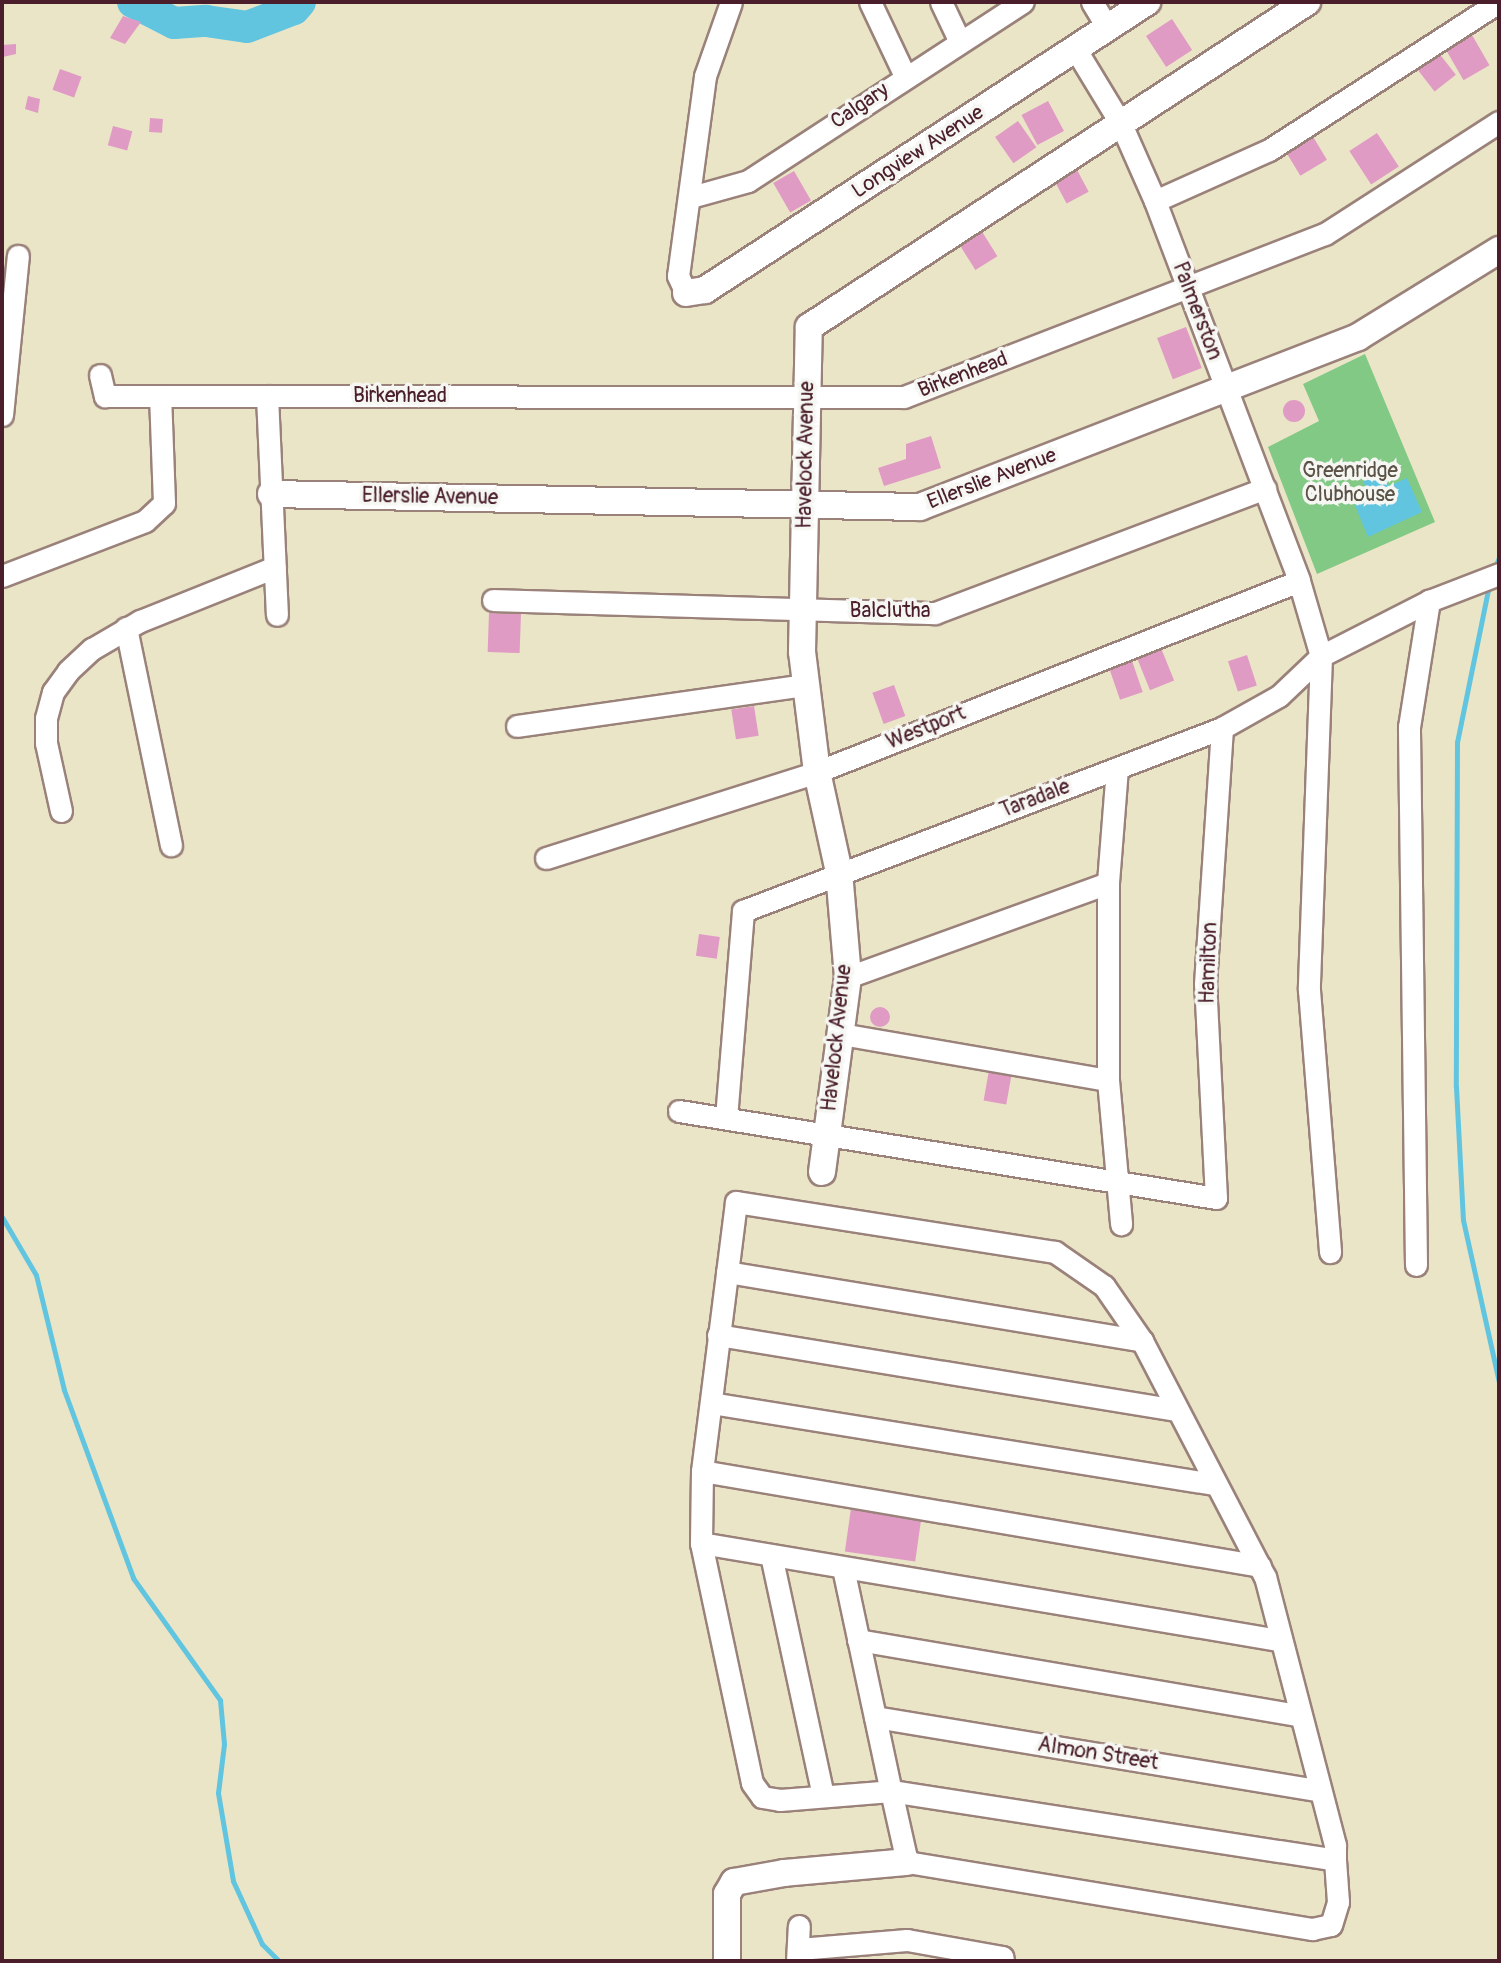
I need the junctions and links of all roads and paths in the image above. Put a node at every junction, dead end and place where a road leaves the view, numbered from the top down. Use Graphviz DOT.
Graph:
graph roads {
  1 [pos="731,2"];
  2 [pos="870,2"];
  3 [pos="941,2"];
  4 [pos="1092,2"];
  5 [pos="1147,2"];
  6 [pos="1307,2"];
  7 [pos="1499,2"];
  8 [pos="1019,3"];
  9 [pos="1107,27"];
  10 [pos="960,42"];
  11 [pos="1076,50"];
  12 [pos="905,76"];
  13 [pos="1499,122"];
  14 [pos="1121,124"];
  15 [pos="691,197"];
  16 [pos="1155,201"];
  17 [pos="1499,250"];
  18 [pos="18,256"];
  19 [pos="1189,290"];
  20 [pos="686,293"];
  21 [pos="100,375"];
  22 [pos="1227,389"];
  23 [pos="160,396"];
  24 [pos="267,396"];
  25 [pos="807,397"];
  26 [pos="2,415"];
  27 [pos="1265,488"];
  28 [pos="271,494"];
  29 [pos="806,506"];
  30 [pos="275,567"];
  31 [pos="1499,574"];
  32 [pos="2,576"];
  33 [pos="1299,581"];
  34 [pos="493,600"];
  35 [pos="1429,601"];
  36 [pos="803,611"];
  37 [pos="276,615"];
  38 [pos="126,628"];
  39 [pos="1321,656"];
  40 [pos="804,685"];
  41 [pos="517,726"];
  42 [pos="1222,728"];
  43 [pos="1117,768"];
  44 [pos="817,772"];
  45 [pos="61,811"];
  46 [pos="171,845"];
  47 [pos="546,858"];
  48 [pos="839,872"];
  49 [pos="1108,883"];
  50 [pos="848,977"];
  51 [pos="841,1034"];
  52 [pos="1108,1080"];
  53 [pos="679,1111"];
  54 [pos="726,1118"];
  55 [pos="826,1134"];
  56 [pos="822,1172"];
  57 [pos="1115,1181"];
  58 [pos="1121,1224"];
  59 [pos="1331,1252"];
  60 [pos="1416,1265"];
  61 [pos="727,1272"];
  62 [pos="718,1335"];
  63 [pos="1142,1341"];
  64 [pos="711,1403"];
  65 [pos="1174,1410"];
  66 [pos="702,1471"];
  67 [pos="1214,1484"];
  68 [pos="701,1543"];
  69 [pos="771,1555"];
  70 [pos="1260,1566"];
  71 [pos="843,1568"];
  72 [pos="858,1640"];
  73 [pos="1279,1640"];
  74 [pos="1301,1716"];
  75 [pos="875,1717"];
  76 [pos="891,1791"];
  77 [pos="1320,1791"];
  78 [pos="822,1795"];
  79 [pos="1335,1860"];
  80 [pos="907,1862"];
  81 [pos="799,1926"];
  82 [pos="798,1955"];
  83 [pos="727,1961"];
  84 [pos="1003,1961"];
  1 -- 15 [label="street"];
  2 -- 12 [label="street"];
  3 -- 10 [label="street"];
  4 -- 9 [label="street"];
  5 -- 9 [label="street, Longview Avenue"];
  6 -- 14 [label="street, Havelock Avenue"];
  7 -- 16 [label="street"];
  8 -- 10 [label="street, Calgary"];
  9 -- 11 [label="street, Longview Avenue"];
  10 -- 12 [label="street, Calgary"];
  11 -- 14 [label="street, Palmerston"];
  11 -- 20 [label="street, Longview Avenue"];
  12 -- 15 [label="street, Calgary"];
  13 -- 19 [label="street, Birkenhead"];
  14 -- 16 [label="street, Palmerston"];
  14 -- 25 [label="street, Havelock Avenue"];
  15 -- 20 [label="street"];
  16 -- 19 [label="street, Palmerston"];
  17 -- 22 [label="street, Ellerslie Avenue"];
  18 -- 26 [label="street"];
  19 -- 22 [label="street, Palmerston"];
  19 -- 25 [label="street, Birkenhead"];
  21 -- 23 [label="street, Birkenhead"];
  22 -- 27 [label="street, Palmerston"];
  22 -- 29 [label="street, Ellerslie Avenue"];
  23 -- 24 [label="street, Birkenhead"];
  23 -- 32 [label="street"];
  24 -- 25 [label="street, Birkenhead"];
  24 -- 28 [label="street"];
  25 -- 29 [label="street, Havelock Avenue"];
  27 -- 33 [label="street, Palmerston"];
  27 -- 36 [label="street, Balclutha"];
  28 -- 29 [label="street, Ellerslie Avenue"];
  28 -- 30 [label="street"];
  29 -- 36 [label="street, Havelock Avenue"];
  30 -- 37 [label="street"];
  30 -- 38 [label="street"];
  31 -- 35 [label="street, Taradale"];
  33 -- 39 [label="street, Palmerston"];
  33 -- 44 [label="street, Westport"];
  34 -- 36 [label="street, Balclutha"];
  35 -- 39 [label="street, Taradale"];
  35 -- 60 [label="street"];
  36 -- 40 [label="street, Havelock Avenue"];
  38 -- 45 [label="street"];
  38 -- 46 [label="street"];
  39 -- 42 [label="street, Taradale"];
  39 -- 59 [label="street, Palmerston"];
  40 -- 41 [label="street"];
  40 -- 44 [label="street, Havelock Avenue"];
  42 -- 43 [label="street, Taradale"];
  42 -- 57 [label="street, Hamilton"];
  43 -- 48 [label="street, Taradale"];
  43 -- 49 [label="street"];
  44 -- 47 [label="street, Westport"];
  44 -- 48 [label="street, Havelock Avenue"];
  48 -- 50 [label="street, Havelock Avenue"];
  48 -- 54 [label="street, Taradale"];
  49 -- 50 [label="street"];
  49 -- 52 [label="street"];
  50 -- 51 [label="street, Havelock Avenue"];
  51 -- 52 [label="street"];
  51 -- 55 [label="street, Havelock Avenue"];
  52 -- 57 [label="street"];
  53 -- 54 [label="street"];
  54 -- 55 [label="street"];
  55 -- 56 [label="street, Havelock Avenue"];
  55 -- 57 [label="street"];
  57 -- 58 [label="street"];
  61 -- 62 [label="street"];
  61 -- 63 [label="street"];
  61 -- 63 [label="street"];
  62 -- 64 [label="street"];
  62 -- 65 [label="street"];
  63 -- 65 [label="street"];
  64 -- 66 [label="street"];
  64 -- 67 [label="street"];
  65 -- 67 [label="street"];
  66 -- 68 [label="street"];
  66 -- 70 [label="street"];
  67 -- 70 [label="street"];
  68 -- 69 [label="street"];
  68 -- 78 [label="street"];
  69 -- 71 [label="street"];
  69 -- 78 [label="street"];
  70 -- 73 [label="street"];
  71 -- 72 [label="street"];
  71 -- 73 [label="street"];
  72 -- 74 [label="street"];
  72 -- 75 [label="street"];
  73 -- 74 [label="street"];
  74 -- 77 [label="street"];
  75 -- 76 [label="street"];
  75 -- 77 [label="street, Almon Street"];
  76 -- 78 [label="street"];
  76 -- 79 [label="street"];
  76 -- 80 [label="street"];
  77 -- 79 [label="street"];
  79 -- 80 [label="street"];
  80 -- 83 [label="street"];
  81 -- 82 [label="street"];
  82 -- 84 [label="street"];
}
